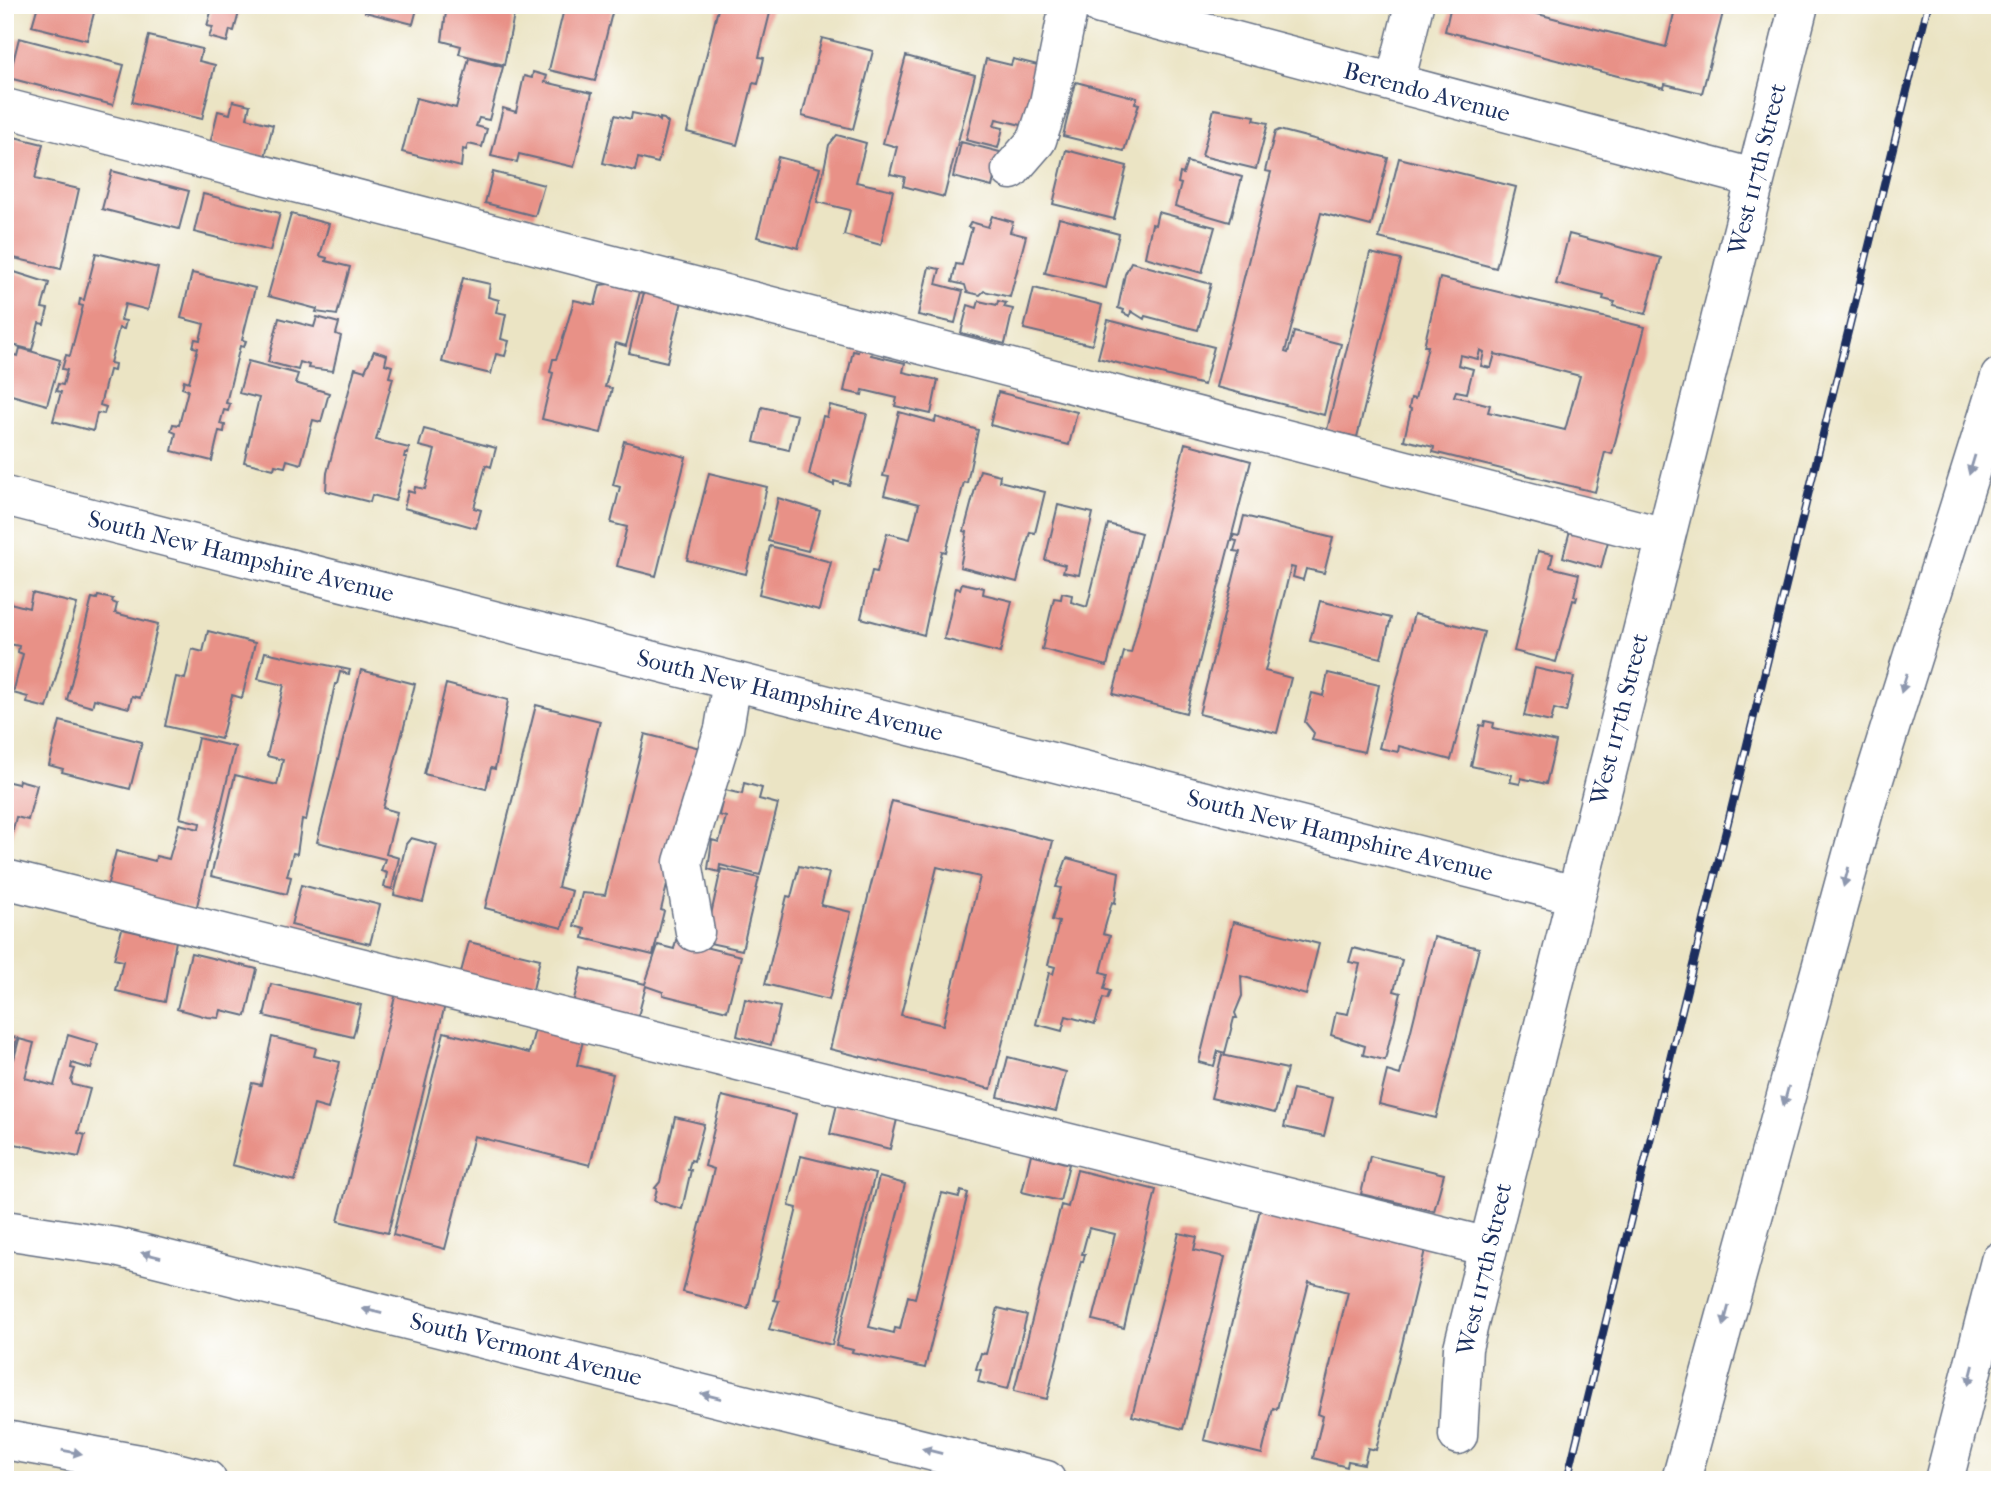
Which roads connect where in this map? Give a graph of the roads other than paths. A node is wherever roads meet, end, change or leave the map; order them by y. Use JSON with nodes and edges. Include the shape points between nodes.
{"nodes":[{"id":1,"x":1069,"y":5,"type":"edge"},
{"id":2,"x":1100,"y":5,"type":"edge"},
{"id":3,"x":1414,"y":5,"type":"edge"},
{"id":4,"x":1799,"y":5,"type":"edge"},
{"id":5,"x":1395,"y":83,"type":"junction"},
{"id":6,"x":5,"y":108,"type":"edge"},
{"id":7,"x":1011,"y":170,"type":"dead end"},
{"id":8,"x":1754,"y":178,"type":"junction"},
{"id":9,"x":2000,"y":377,"type":"edge"},
{"id":10,"x":5,"y":496,"type":"edge"},
{"id":11,"x":1665,"y":537,"type":"junction"},
{"id":12,"x":732,"y":681,"type":"junction"},
{"id":13,"x":5,"y":879,"type":"edge"},
{"id":14,"x":1576,"y":895,"type":"junction"},
{"id":15,"x":695,"y":933,"type":"dead end"},
{"id":16,"x":5,"y":1230,"type":"edge"},
{"id":17,"x":1488,"y":1247,"type":"junction"},
{"id":18,"x":2000,"y":1261,"type":"edge"},
{"id":19,"x":1458,"y":1435,"type":"dead end"},
{"id":20,"x":5,"y":1440,"type":"edge"},
{"id":21,"x":207,"y":1480,"type":"edge"},
{"id":22,"x":1045,"y":1480,"type":"edge"},
{"id":23,"x":1681,"y":1480,"type":"edge"},
{"id":24,"x":1944,"y":1480,"type":"edge"}],
"edges":[{"from":1,"to":7,"type":"main road","via":[[1037,140]]},
{"from":2,"to":5,"type":"main road","name":"Berendo Avenue"},
{"from":3,"to":5,"type":"main road"},
{"from":4,"to":8,"type":"main road","name":"West 117th Street"},
{"from":5,"to":8,"type":"main road","name":"Berendo Avenue"},
{"from":6,"to":11,"type":"main road"},
{"from":8,"to":11,"type":"main road","name":"West 117th Street"},
{"from":9,"to":23,"type":"main road","one_way":true,"via":[[1864,811]]},
{"from":10,"to":12,"type":"main road","name":"South New Hampshire Avenue"},
{"from":11,"to":14,"type":"main road","name":"West 117th Street"},
{"from":12,"to":14,"type":"main road","name":"South New Hampshire Avenue"},
{"from":12,"to":15,"type":"main road","via":[[724,729],[683,862]]},
{"from":13,"to":17,"type":"main road"},
{"from":14,"to":17,"type":"main road","name":"West 117th Street"},
{"from":22,"to":16,"type":"main road","name":"South Vermont Avenue","one_way":true,"via":[[116,1247]]},
{"from":17,"to":19,"type":"main road","name":"West 117th Street","via":[[1463,1348]]},
{"from":18,"to":24,"type":"main road","one_way":true},
{"from":20,"to":21,"type":"main road","one_way":true}]}
